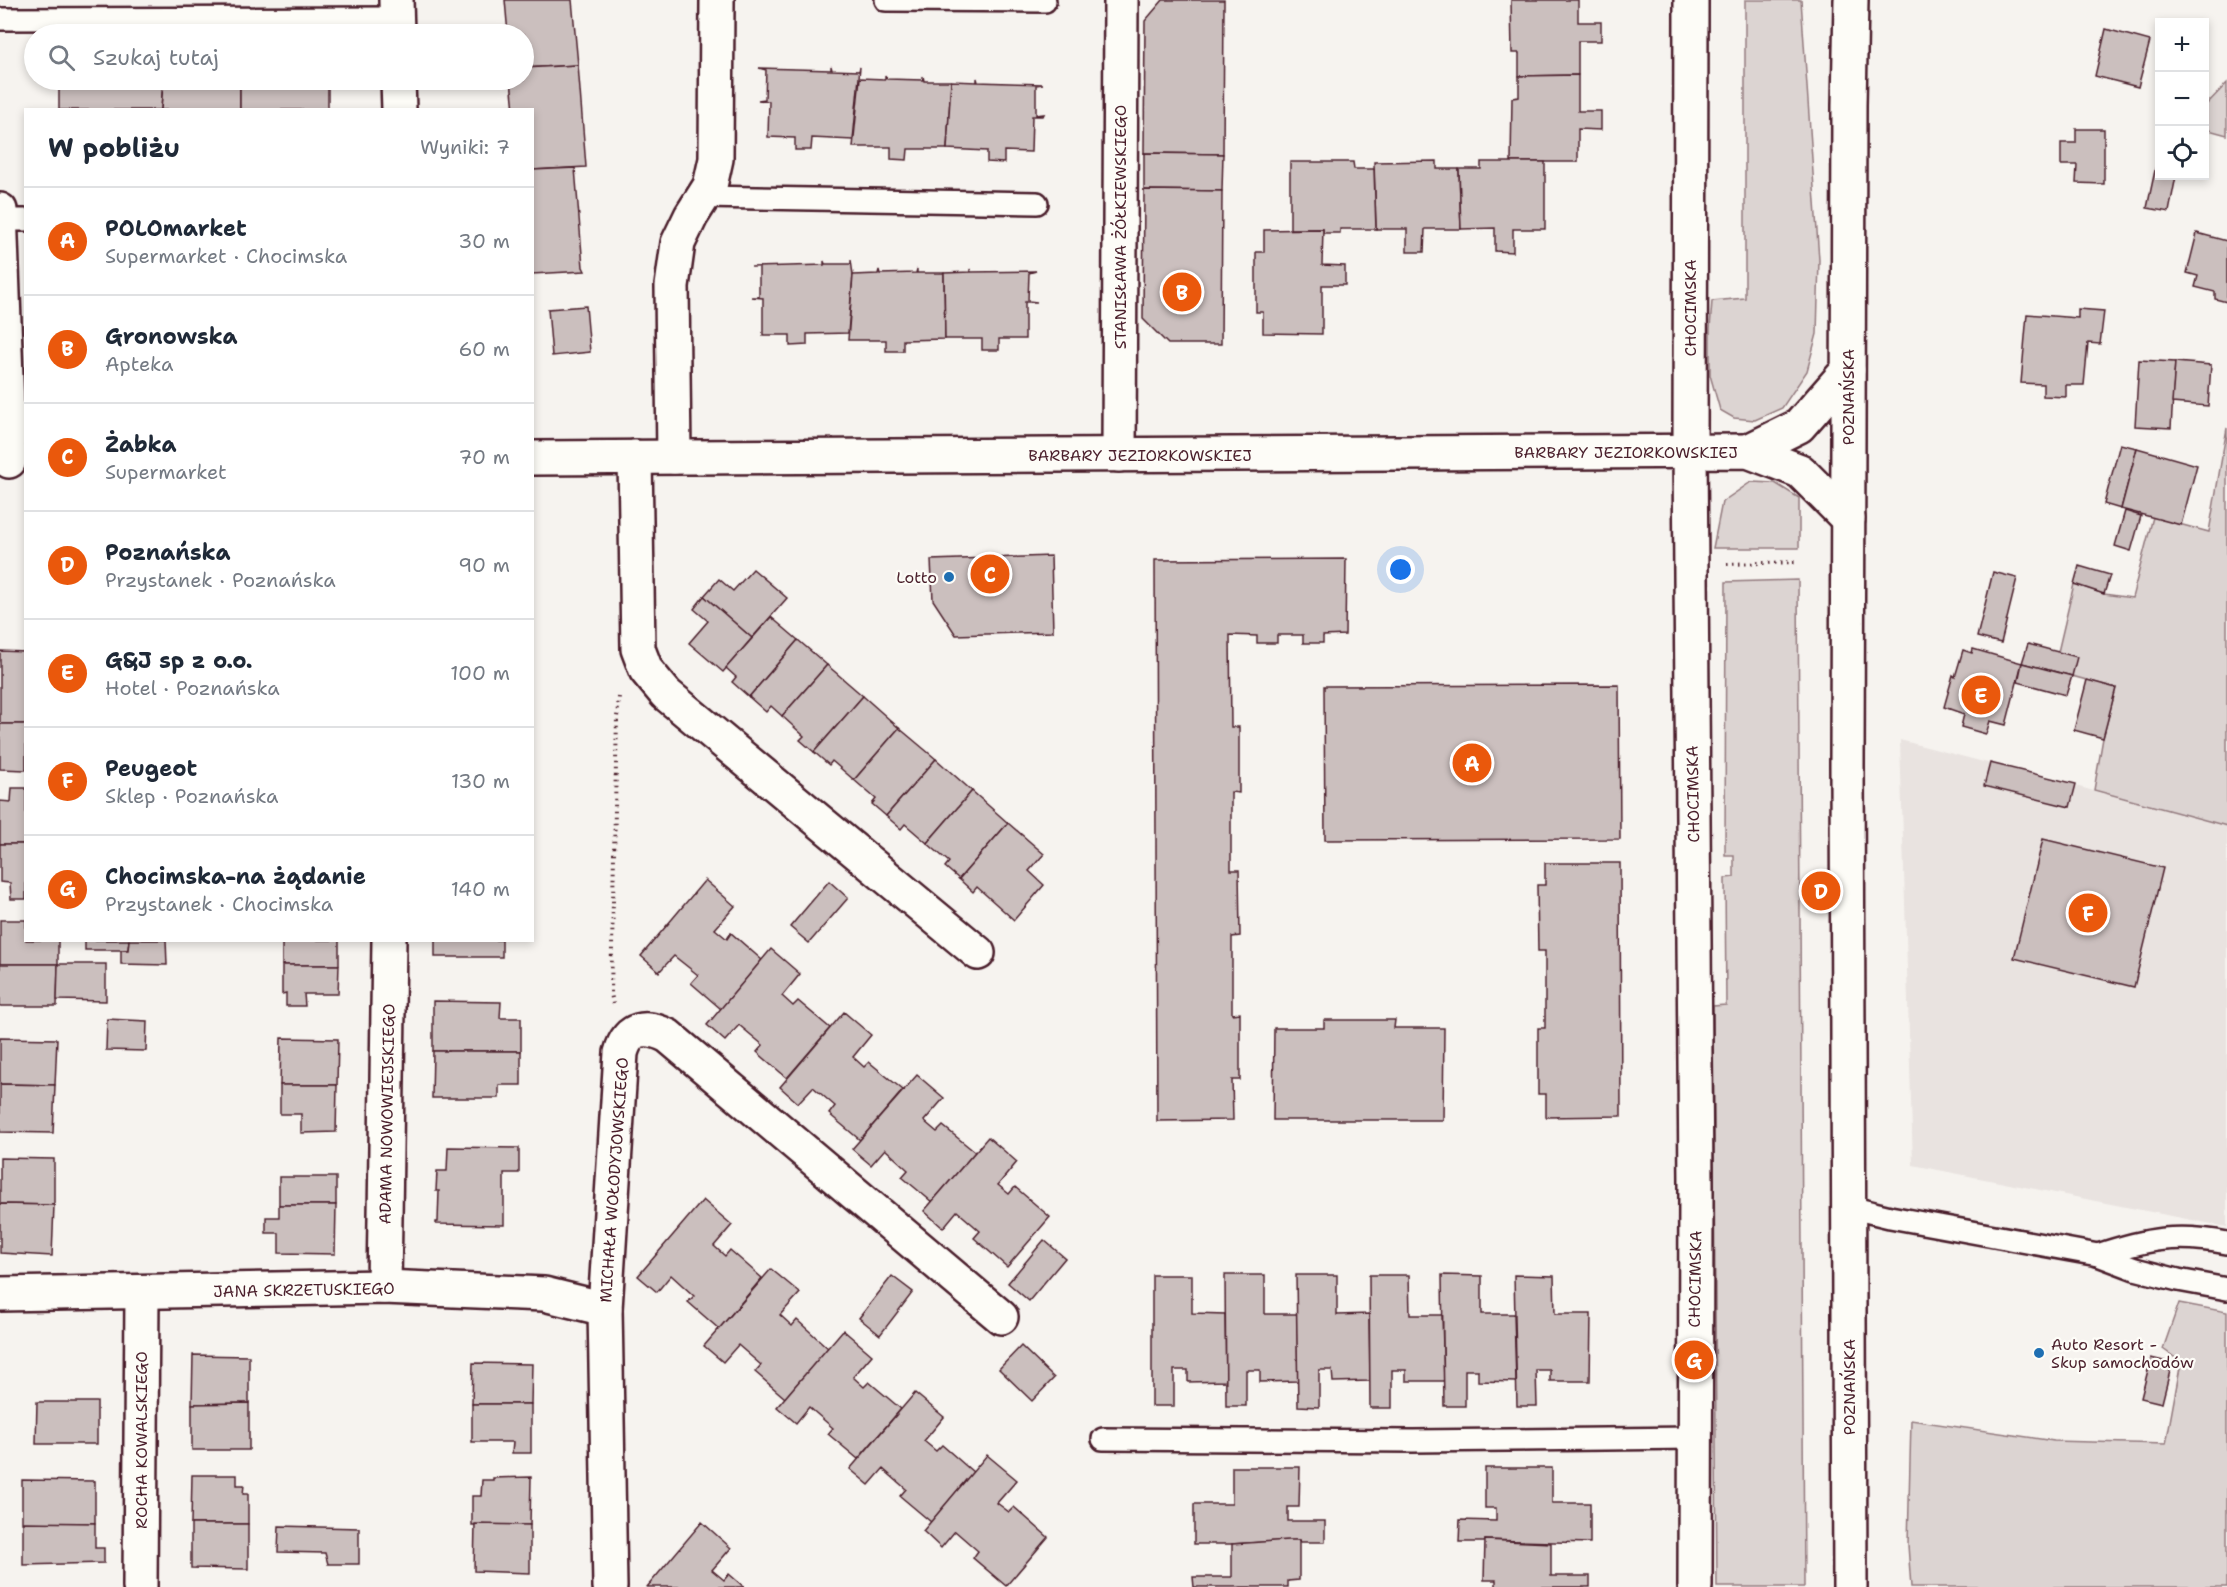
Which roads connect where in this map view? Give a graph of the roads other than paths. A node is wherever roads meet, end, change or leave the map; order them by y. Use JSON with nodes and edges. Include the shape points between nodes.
{"nodes":[{"id":1,"x":717,"y":0,"type":"edge"},
{"id":2,"x":886,"y":0,"type":"edge"},
{"id":3,"x":1121,"y":0,"type":"edge"},
{"id":4,"x":1691,"y":0,"type":"edge"},
{"id":5,"x":1851,"y":0,"type":"edge"},
{"id":6,"x":1045,"y":1,"type":"edge"},
{"id":7,"x":397,"y":18,"type":"edge"},
{"id":8,"x":0,"y":19,"type":"edge"},
{"id":9,"x":398,"y":90,"type":"edge"},
{"id":10,"x":399,"y":108,"type":"edge"},
{"id":11,"x":703,"y":197,"type":"junction"},
{"id":12,"x":1037,"y":203,"type":"dead end"},
{"id":13,"x":0,"y":210,"type":"edge"},
{"id":14,"x":0,"y":220,"type":"edge"},
{"id":15,"x":24,"y":220,"type":"edge"},
{"id":16,"x":1848,"y":370,"type":"junction"},
{"id":17,"x":1748,"y":451,"type":"junction"},
{"id":18,"x":1690,"y":452,"type":"junction"},
{"id":19,"x":1119,"y":455,"type":"junction"},
{"id":20,"x":635,"y":457,"type":"junction"},
{"id":21,"x":674,"y":457,"type":"junction"},
{"id":22,"x":534,"y":458,"type":"edge"},
{"id":23,"x":11,"y":461,"type":"edge"},
{"id":24,"x":1848,"y":519,"type":"junction"},
{"id":25,"x":389,"y":942,"type":"edge"},
{"id":26,"x":978,"y":953,"type":"dead end"},
{"id":27,"x":1849,"y":1207,"type":"junction"},
{"id":28,"x":2227,"y":1243,"type":"edge"},
{"id":29,"x":2098,"y":1255,"type":"junction"},
{"id":30,"x":384,"y":1287,"type":"junction"},
{"id":31,"x":2227,"y":1289,"type":"edge"},
{"id":32,"x":142,"y":1293,"type":"junction"},
{"id":33,"x":0,"y":1294,"type":"edge"},
{"id":34,"x":605,"y":1309,"type":"junction"},
{"id":35,"x":1001,"y":1317,"type":"dead end"},
{"id":36,"x":1694,"y":1438,"type":"junction"},
{"id":37,"x":1103,"y":1439,"type":"dead end"},
{"id":38,"x":140,"y":1587,"type":"edge"},
{"id":39,"x":610,"y":1587,"type":"edge"},
{"id":40,"x":1695,"y":1587,"type":"edge"},
{"id":41,"x":1850,"y":1587,"type":"edge"}],
"edges":[{"from":1,"to":11,"type":"street","via":[[716,159],[710,186]]},
{"from":2,"to":6,"type":"lane"},
{"from":3,"to":19,"type":"street","name":"STANISŁAWA ŻÓŁKIEWSKIEGO"},
{"from":4,"to":18,"type":"street","name":"CHOCIMSKA"},
{"from":5,"to":16,"type":"street","name":"POZNAŃSKA"},
{"from":7,"to":8,"type":"lane"},
{"from":9,"to":10,"type":"street"},
{"from":11,"to":12,"type":"lane"},
{"from":11,"to":21,"type":"street","via":[[678,243],[672,285]]},
{"from":13,"to":14,"type":"street"},
{"from":14,"to":15,"type":"lane"},
{"from":14,"to":23,"type":"street"},
{"from":16,"to":17,"type":"street","name":"BARBARY JEZIORKOWSKIEJ","via":[[1799,426]]},
{"from":16,"to":24,"type":"street","name":"POZNAŃSKA"},
{"from":17,"to":18,"type":"street","name":"BARBARY JEZIORKOWSKIEJ"},
{"from":17,"to":24,"type":"street","name":"BARBARY JEZIORKOWSKIEJ","via":[[1800,471]]},
{"from":18,"to":19,"type":"street","name":"BARBARY JEZIORKOWSKIEJ"},
{"from":18,"to":36,"type":"street","name":"CHOCIMSKA","via":[[1696,1172]]},
{"from":19,"to":21,"type":"street","name":"BARBARY JEZIORKOWSKIEJ"},
{"from":20,"to":21,"type":"street","name":"BARBARY JEZIORKOWSKIEJ"},
{"from":20,"to":22,"type":"street","name":"BARBARY JEZIORKOWSKIEJ"},
{"from":20,"to":26,"type":"street","via":[[638,649],[646,670],[666,694]]},
{"from":24,"to":27,"type":"street","name":"POZNAŃSKA"},
{"from":25,"to":30,"type":"street","name":"ADAMA NOWOWIEJSKIEGO"},
{"from":27,"to":29,"type":"lane"},
{"from":27,"to":41,"type":"street","name":"POZNAŃSKA"},
{"from":28,"to":29,"type":"lane","via":[[2171,1237],[2134,1243]]},
{"from":29,"to":31,"type":"lane","via":[[2134,1269]]},
{"from":30,"to":32,"type":"street","name":"JANA SKRZETUSKIEGO"},
{"from":30,"to":34,"type":"street","name":"JANA SKRZETUSKIEGO","via":[[544,1294]]},
{"from":32,"to":33,"type":"street","name":"JANA SKRZETUSKIEGO"},
{"from":32,"to":38,"type":"street","name":"ROCHA KOWALSKIEGO"},
{"from":34,"to":35,"type":"street","name":"MICHAŁA WOŁODYJOWSKIEGO","via":[[621,1053],[629,1037],[644,1029],[668,1036]]},
{"from":34,"to":39,"type":"street","name":"MICHAŁA WOŁODYJOWSKIEGO"},
{"from":36,"to":37,"type":"lane"},
{"from":36,"to":40,"type":"street","name":"CHOCIMSKA"}]}
